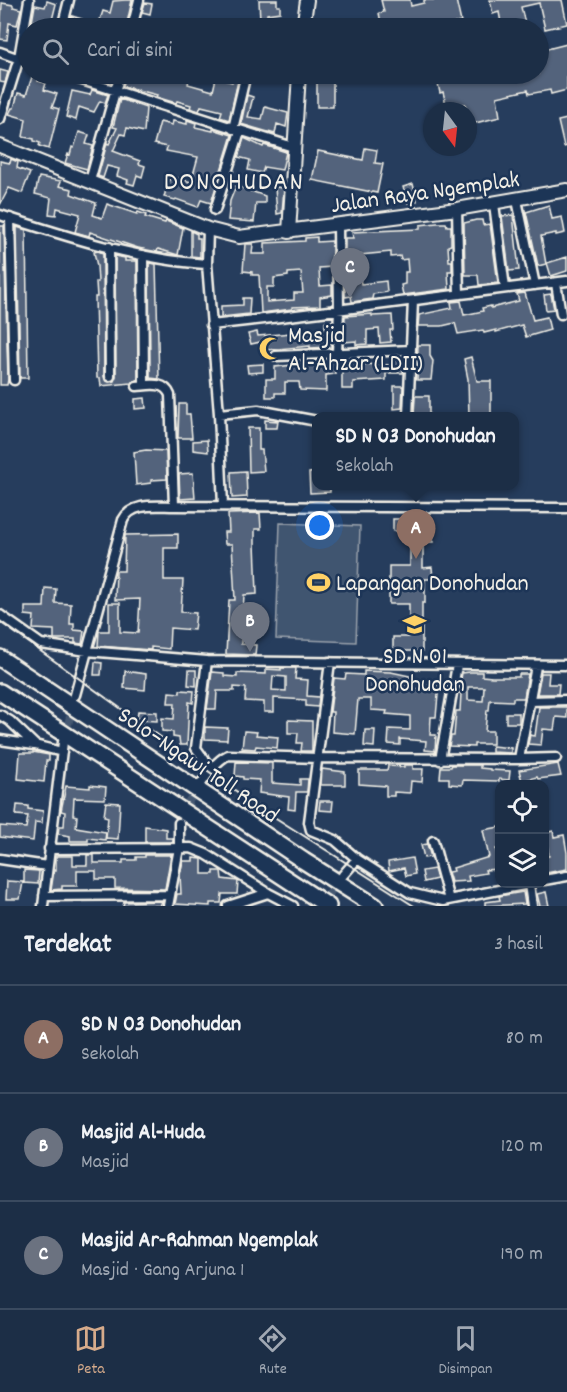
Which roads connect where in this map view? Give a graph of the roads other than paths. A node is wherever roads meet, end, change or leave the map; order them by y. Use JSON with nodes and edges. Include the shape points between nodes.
{"nodes":[{"id":1,"x":29,"y":0,"type":"edge"},
{"id":2,"x":69,"y":0,"type":"edge"},
{"id":3,"x":139,"y":0,"type":"edge"},
{"id":4,"x":306,"y":0,"type":"edge"},
{"id":5,"x":26,"y":18,"type":"edge"},
{"id":6,"x":64,"y":18,"type":"edge"},
{"id":7,"x":134,"y":18,"type":"edge"},
{"id":8,"x":304,"y":18,"type":"edge"},
{"id":9,"x":0,"y":52,"type":"edge"},
{"id":10,"x":18,"y":58,"type":"joint"},
{"id":11,"x":96,"y":84,"type":"edge"},
{"id":12,"x":117,"y":84,"type":"edge"},
{"id":13,"x":244,"y":84,"type":"edge"},
{"id":14,"x":298,"y":84,"type":"edge"},
{"id":15,"x":115,"y":90,"type":"junction"},
{"id":16,"x":0,"y":119,"type":"edge"},
{"id":17,"x":237,"y":130,"type":"junction"},
{"id":18,"x":0,"y":146,"type":"edge"},
{"id":19,"x":293,"y":147,"type":"junction"},
{"id":20,"x":90,"y":181,"type":"junction"},
{"id":21,"x":567,"y":190,"type":"edge"},
{"id":22,"x":517,"y":200,"type":"junction"},
{"id":23,"x":494,"y":204,"type":"junction"},
{"id":24,"x":457,"y":209,"type":"junction"},
{"id":25,"x":214,"y":210,"type":"dead end"},
{"id":26,"x":0,"y":215,"type":"edge"},
{"id":27,"x":10,"y":218,"type":"junction"},
{"id":28,"x":338,"y":225,"type":"junction"},
{"id":29,"x":208,"y":229,"type":"junction"},
{"id":30,"x":289,"y":232,"type":"junction"},
{"id":31,"x":109,"y":247,"type":"junction"},
{"id":32,"x":143,"y":255,"type":"junction"},
{"id":33,"x":207,"y":264,"type":"junction"},
{"id":34,"x":567,"y":281,"type":"edge"},
{"id":35,"x":556,"y":283,"type":"junction"},
{"id":36,"x":535,"y":285,"type":"junction"},
{"id":37,"x":505,"y":288,"type":"junction"},
{"id":38,"x":459,"y":294,"type":"junction"},
{"id":39,"x":413,"y":301,"type":"junction"},
{"id":40,"x":339,"y":311,"type":"junction"},
{"id":41,"x":561,"y":314,"type":"dead end"},
{"id":42,"x":212,"y":325,"type":"junction"},
{"id":43,"x":411,"y":350,"type":"junction"},
{"id":44,"x":337,"y":352,"type":"junction"},
{"id":45,"x":276,"y":356,"type":"dead end"},
{"id":46,"x":110,"y":376,"type":"dead end"},
{"id":47,"x":14,"y":380,"type":"dead end"},
{"id":48,"x":408,"y":412,"type":"edge"},
{"id":49,"x":219,"y":414,"type":"junction"},
{"id":50,"x":312,"y":420,"type":"edge"},
{"id":51,"x":174,"y":506,"type":"junction"},
{"id":52,"x":223,"y":506,"type":"junction"},
{"id":53,"x":567,"y":508,"type":"edge"},
{"id":54,"x":0,"y":615,"type":"edge"},
{"id":55,"x":87,"y":651,"type":"junction"},
{"id":56,"x":0,"y":658,"type":"edge"},
{"id":57,"x":207,"y":661,"type":"junction"},
{"id":58,"x":330,"y":662,"type":"junction"},
{"id":59,"x":457,"y":665,"type":"junction"},
{"id":60,"x":567,"y":665,"type":"edge"},
{"id":61,"x":536,"y":666,"type":"junction"},
{"id":62,"x":0,"y":692,"type":"edge"},
{"id":63,"x":75,"y":695,"type":"tunnel mouth"},
{"id":64,"x":567,"y":700,"type":"edge"},
{"id":65,"x":530,"y":701,"type":"junction"},
{"id":66,"x":0,"y":715,"type":"edge"},
{"id":67,"x":0,"y":740,"type":"edge"},
{"id":68,"x":34,"y":745,"type":"junction"},
{"id":69,"x":318,"y":759,"type":"junction"},
{"id":70,"x":519,"y":759,"type":"junction"},
{"id":71,"x":556,"y":759,"type":"dead end"},
{"id":72,"x":440,"y":760,"type":"junction"},
{"id":73,"x":210,"y":769,"type":"junction"},
{"id":74,"x":201,"y":784,"type":"tunnel mouth"},
{"id":75,"x":179,"y":823,"type":"tunnel mouth"},
{"id":76,"x":433,"y":841,"type":"dead end"},
{"id":77,"x":179,"y":848,"type":"junction"},
{"id":78,"x":49,"y":849,"type":"junction"},
{"id":79,"x":0,"y":859,"type":"edge"},
{"id":80,"x":357,"y":859,"type":"junction"},
{"id":81,"x":47,"y":866,"type":"junction"},
{"id":82,"x":343,"y":875,"type":"tunnel mouth"},
{"id":83,"x":567,"y":876,"type":"edge"},
{"id":84,"x":549,"y":879,"type":"edge"},
{"id":85,"x":511,"y":888,"type":"edge"},
{"id":86,"x":530,"y":888,"type":"edge"},
{"id":87,"x":268,"y":893,"type":"junction"},
{"id":88,"x":169,"y":895,"type":"junction"},
{"id":89,"x":44,"y":896,"type":"junction"},
{"id":90,"x":446,"y":902,"type":"edge"},
{"id":91,"x":43,"y":906,"type":"edge"},
{"id":92,"x":168,"y":906,"type":"edge"},
{"id":93,"x":228,"y":906,"type":"edge"},
{"id":94,"x":293,"y":906,"type":"edge"},
{"id":95,"x":328,"y":906,"type":"edge"},
{"id":96,"x":375,"y":906,"type":"edge"},
{"id":97,"x":532,"y":906,"type":"edge"}],
"edges":[{"from":1,"to":5,"type":"street"},
{"from":2,"to":6,"type":"street"},
{"from":3,"to":7,"type":"street"},
{"from":4,"to":8,"type":"main road"},
{"from":9,"to":10,"type":"street"},
{"from":10,"to":16,"type":"street"},
{"from":11,"to":15,"type":"street"},
{"from":12,"to":15,"type":"street"},
{"from":13,"to":17,"type":"street"},
{"from":14,"to":19,"type":"main road"},
{"from":15,"to":17,"type":"street"},
{"from":15,"to":20,"type":"street"},
{"from":17,"to":19,"type":"street"},
{"from":17,"to":25,"type":"street"},
{"from":18,"to":20,"type":"main road","name":"Jalan Raya Ngemplak"},
{"from":19,"to":30,"type":"main road"},
{"from":20,"to":29,"type":"main road","name":"Jalan Raya Ngemplak"},
{"from":21,"to":22,"type":"main road","name":"Jalan Raya Ngemplak"},
{"from":22,"to":23,"type":"main road","name":"Jalan Raya Ngemplak"},
{"from":22,"to":36,"type":"street"},
{"from":23,"to":24,"type":"main road","name":"Jalan Raya Ngemplak"},
{"from":23,"to":37,"type":"street"},
{"from":24,"to":28,"type":"main road","name":"Jalan Raya Ngemplak"},
{"from":24,"to":38,"type":"street"},
{"from":26,"to":27,"type":"street"},
{"from":27,"to":31,"type":"street"},
{"from":27,"to":47,"type":"street"},
{"from":28,"to":30,"type":"main road","name":"Jalan Raya Ngemplak"},
{"from":28,"to":40,"type":"street"},
{"from":29,"to":30,"type":"main road","name":"Jalan Raya Ngemplak","via":[[239,237]]},
{"from":29,"to":33,"type":"street"},
{"from":31,"to":32,"type":"street"},
{"from":31,"to":46,"type":"street"},
{"from":32,"to":33,"type":"street"},
{"from":32,"to":51,"type":"street","via":[[141,385],[162,385],[170,395]]},
{"from":33,"to":42,"type":"street"},
{"from":34,"to":35,"type":"street"},
{"from":35,"to":36,"type":"street"},
{"from":35,"to":41,"type":"street"},
{"from":36,"to":37,"type":"street"},
{"from":37,"to":38,"type":"street"},
{"from":38,"to":39,"type":"street"},
{"from":39,"to":40,"type":"street"},
{"from":39,"to":43,"type":"street"},
{"from":40,"to":42,"type":"street"},
{"from":40,"to":44,"type":"street"},
{"from":42,"to":49,"type":"street"},
{"from":43,"to":44,"type":"street"},
{"from":43,"to":48,"type":"street"},
{"from":44,"to":45,"type":"street"},
{"from":49,"to":50,"type":"street","via":[[258,410]]},
{"from":49,"to":52,"type":"street"},
{"from":51,"to":52,"type":"street"},
{"from":51,"to":55,"type":"street","via":[[138,507],[127,513]]},
{"from":52,"to":53,"type":"street"},
{"from":54,"to":55,"type":"street","via":[[41,644]]},
{"from":55,"to":57,"type":"street"},
{"from":55,"to":63,"type":"street"},
{"from":56,"to":96,"type":"highway","name":"Solo–Ngawi Toll Road"},
{"from":57,"to":58,"type":"street"},
{"from":57,"to":73,"type":"street","via":[[196,748]]},
{"from":58,"to":59,"type":"street"},
{"from":58,"to":69,"type":"street"},
{"from":59,"to":61,"type":"street"},
{"from":59,"to":72,"type":"street"},
{"from":60,"to":61,"type":"street"},
{"from":61,"to":65,"type":"street"},
{"from":62,"to":95,"type":"highway","name":"Solo–Ngawi Toll Road"},
{"from":64,"to":65,"type":"street"},
{"from":65,"to":70,"type":"street"},
{"from":66,"to":68,"type":"street"},
{"from":67,"to":68,"type":"street"},
{"from":68,"to":78,"type":"street","via":[[63,747]]},
{"from":69,"to":72,"type":"street"},
{"from":69,"to":73,"type":"street","via":[[228,755]]},
{"from":69,"to":80,"type":"street","via":[[311,830],[335,840]]},
{"from":70,"to":71,"type":"street"},
{"from":70,"to":72,"type":"street"},
{"from":73,"to":74,"type":"street"},
{"from":75,"to":77,"type":"street"},
{"from":76,"to":90,"type":"street"},
{"from":77,"to":78,"type":"street"},
{"from":77,"to":87,"type":"street","via":[[207,854]]},
{"from":77,"to":88,"type":"street"},
{"from":78,"to":81,"type":"street"},
{"from":79,"to":81,"type":"street"},
{"from":80,"to":82,"type":"street"},
{"from":80,"to":90,"type":"street","via":[[410,893]]},
{"from":81,"to":89,"type":"street"},
{"from":83,"to":84,"type":"street"},
{"from":85,"to":90,"type":"street"},
{"from":86,"to":97,"type":"street"},
{"from":87,"to":93,"type":"street"},
{"from":87,"to":94,"type":"street"},
{"from":88,"to":89,"type":"street"},
{"from":88,"to":92,"type":"street"},
{"from":89,"to":91,"type":"street"}]}
